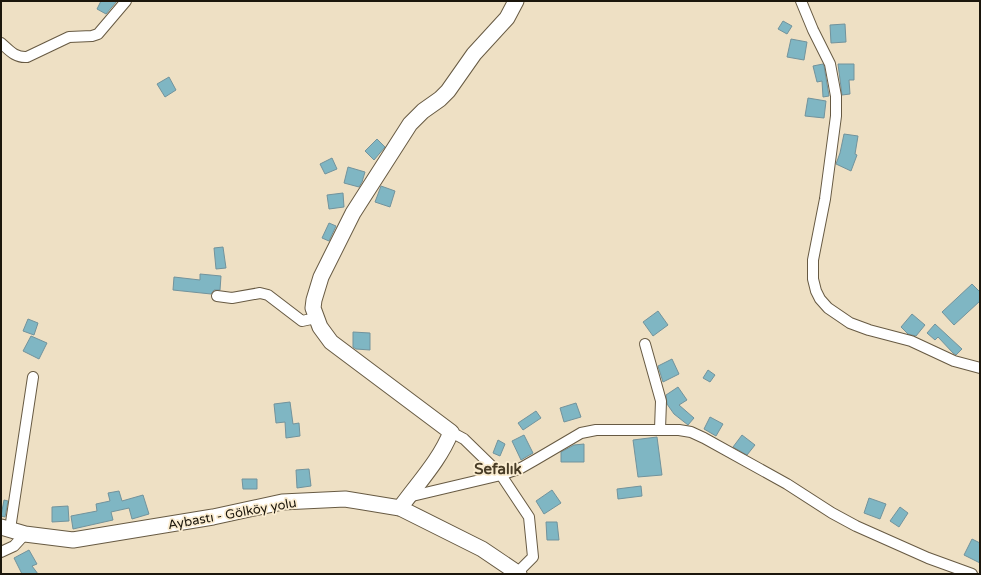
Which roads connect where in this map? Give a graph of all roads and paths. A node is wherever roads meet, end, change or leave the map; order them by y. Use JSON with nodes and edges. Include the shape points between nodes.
{"nodes":[{"id":1,"x":126,"y":1,"type":"edge"},
{"id":2,"x":516,"y":1,"type":"edge"},
{"id":3,"x":801,"y":1,"type":"edge"},
{"id":4,"x":1,"y":43,"type":"edge"},
{"id":5,"x":217,"y":296,"type":"dead end"},
{"id":6,"x":316,"y":318,"type":"junction"},
{"id":7,"x":645,"y":344,"type":"dead end"},
{"id":8,"x":980,"y":368,"type":"edge"},
{"id":9,"x":33,"y":377,"type":"dead end"},
{"id":10,"x":660,"y":429,"type":"junction"},
{"id":11,"x":451,"y":432,"type":"junction"},
{"id":12,"x":501,"y":474,"type":"junction"},
{"id":13,"x":404,"y":502,"type":"junction"},
{"id":14,"x":5,"y":528,"type":"edge"},
{"id":15,"x":25,"y":534,"type":"junction"},
{"id":16,"x":1,"y":552,"type":"edge"},
{"id":17,"x":518,"y":574,"type":"edge"},
{"id":18,"x":972,"y":574,"type":"edge"}],
"edges":[{"from":1,"to":4,"type":"street","via":[[98,34],[69,37],[20,58]]},
{"from":2,"to":6,"type":"street","via":[[507,18],[474,54],[448,91],[423,111],[398,140],[353,213],[321,277],[313,308]]},
{"from":3,"to":8,"type":"street","via":[[830,64],[836,96],[836,116],[825,199],[814,260],[813,279],[816,291],[828,308],[850,323],[911,341],[954,360]]},
{"from":5,"to":6,"type":"street","via":[[232,298],[260,293],[268,295],[302,321]]},
{"from":6,"to":11,"type":"street","via":[[331,342]]},
{"from":7,"to":10,"type":"street","via":[[660,401]]},
{"from":9,"to":14,"type":"street"},
{"from":10,"to":12,"type":"street","via":[[596,430],[581,433],[521,468]]},
{"from":10,"to":18,"type":"street","via":[[679,430],[704,438],[856,526],[928,558]]},
{"from":11,"to":12,"type":"street","via":[[464,439]]},
{"from":11,"to":13,"type":"street","via":[[441,453]]},
{"from":12,"to":13,"type":"street"},
{"from":12,"to":17,"type":"street","via":[[529,517],[533,557]]},
{"from":13,"to":15,"type":"street","name":"Aybastı - Gölköy yolu","via":[[345,499],[282,502],[213,517],[73,540]]},
{"from":13,"to":17,"type":"street","name":"Aybastı - Gölköy yolu"},
{"from":14,"to":15,"type":"street","name":"Aybastı - Gölköy yolu"},
{"from":15,"to":16,"type":"street","via":[[14,546]]}]}
